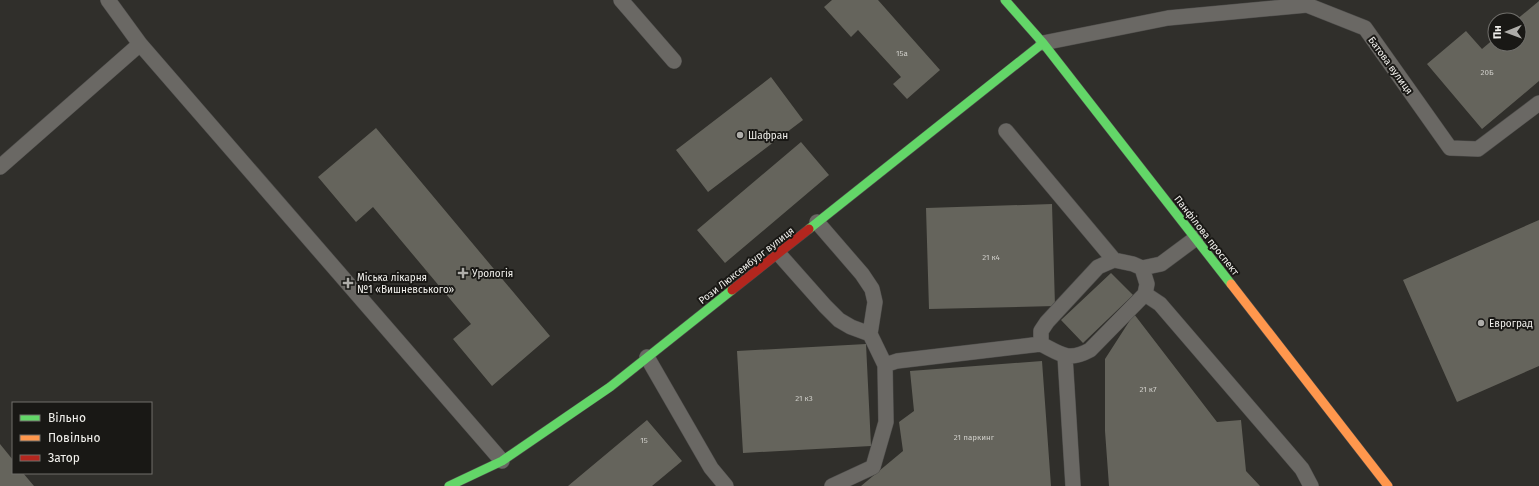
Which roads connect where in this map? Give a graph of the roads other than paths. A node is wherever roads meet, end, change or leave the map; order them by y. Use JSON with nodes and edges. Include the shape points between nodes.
{"nodes":[{"id":1,"x":108,"y":0,"type":"edge"},
{"id":2,"x":621,"y":0,"type":"edge"},
{"id":3,"x":1005,"y":0,"type":"edge"},
{"id":4,"x":1043,"y":43,"type":"junction"},
{"id":5,"x":140,"y":44,"type":"junction"},
{"id":6,"x":674,"y":62,"type":"dead end"},
{"id":7,"x":1539,"y":103,"type":"edge"},
{"id":8,"x":1006,"y":131,"type":"dead end"},
{"id":9,"x":0,"y":167,"type":"edge"},
{"id":10,"x":817,"y":222,"type":"junction"},
{"id":11,"x":1196,"y":238,"type":"junction"},
{"id":12,"x":778,"y":253,"type":"junction"},
{"id":13,"x":1114,"y":260,"type":"junction"},
{"id":14,"x":1142,"y":268,"type":"junction"},
{"id":15,"x":1145,"y":294,"type":"junction"},
{"id":16,"x":870,"y":334,"type":"junction"},
{"id":17,"x":1041,"y":344,"type":"junction"},
{"id":18,"x":1065,"y":356,"type":"junction"},
{"id":19,"x":647,"y":357,"type":"junction"},
{"id":20,"x":885,"y":365,"type":"junction"},
{"id":21,"x":502,"y":461,"type":"junction"},
{"id":22,"x":449,"y":486,"type":"edge"},
{"id":23,"x":726,"y":486,"type":"edge"},
{"id":24,"x":832,"y":486,"type":"edge"},
{"id":25,"x":1073,"y":486,"type":"edge"},
{"id":26,"x":1310,"y":486,"type":"edge"},
{"id":27,"x":1388,"y":486,"type":"edge"}],
"edges":[{"from":1,"to":5,"type":"lane"},
{"from":2,"to":6,"type":"lane"},
{"from":3,"to":4,"type":"street","name":"Панфілова проспект"},
{"from":4,"to":7,"type":"lane","name":"Батова вулиця","via":[[1168,18],[1307,5],[1365,28],[1450,148],[1478,149]]},
{"from":4,"to":10,"type":"street","name":"Рози Люксембург вулиця"},
{"from":4,"to":11,"type":"street","name":"Панфілова проспект"},
{"from":5,"to":9,"type":"lane"},
{"from":5,"to":21,"type":"lane"},
{"from":8,"to":13,"type":"lane"},
{"from":10,"to":12,"type":"street","name":"Рози Люксембург вулиця"},
{"from":10,"to":16,"type":"lane","via":[[872,289],[875,302]]},
{"from":11,"to":14,"type":"lane","via":[[1161,264]]},
{"from":11,"to":27,"type":"street","name":"Панфілова проспект"},
{"from":12,"to":16,"type":"lane","via":[[839,320]]},
{"from":12,"to":19,"type":"street","name":"Рози Люксембург вулиця"},
{"from":13,"to":14,"type":"lane"},
{"from":13,"to":17,"type":"lane","via":[[1098,267],[1047,322],[1041,331]]},
{"from":14,"to":15,"type":"lane","via":[[1147,284]]},
{"from":15,"to":18,"type":"lane","via":[[1090,350],[1078,356]]},
{"from":15,"to":26,"type":"lane","via":[[1166,310],[1302,469]]},
{"from":16,"to":20,"type":"lane"},
{"from":17,"to":18,"type":"lane"},
{"from":17,"to":20,"type":"lane","via":[[897,361]]},
{"from":18,"to":25,"type":"lane"},
{"from":19,"to":21,"type":"street","name":"Рози Люксембург вулиця","via":[[610,387]]},
{"from":19,"to":23,"type":"lane","via":[[711,468]]},
{"from":20,"to":24,"type":"lane","via":[[886,422],[873,467]]},
{"from":21,"to":22,"type":"street","name":"Рози Люксембург вулиця"}]}
